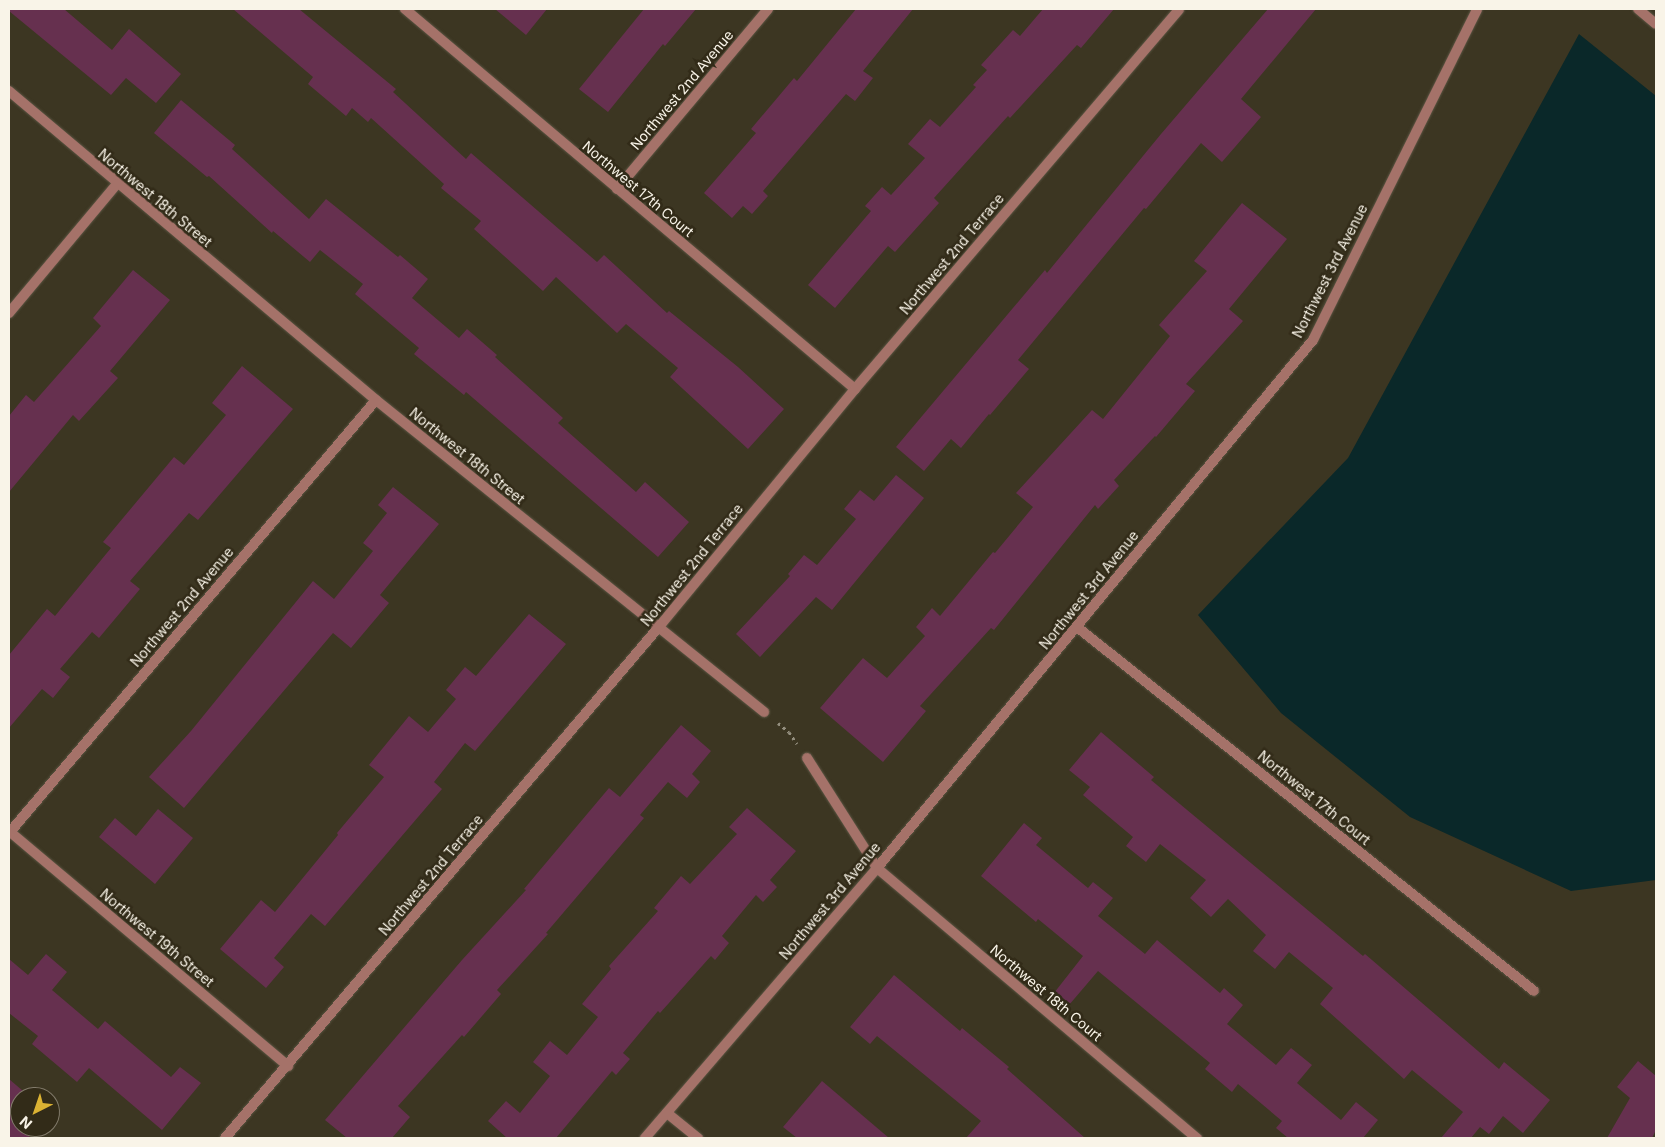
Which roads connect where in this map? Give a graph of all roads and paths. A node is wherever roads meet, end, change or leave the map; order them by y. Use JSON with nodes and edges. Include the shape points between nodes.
{"nodes":[{"id":1,"x":404,"y":9,"type":"edge"},
{"id":2,"x":768,"y":9,"type":"edge"},
{"id":3,"x":1179,"y":9,"type":"edge"},
{"id":4,"x":1477,"y":9,"type":"edge"},
{"id":5,"x":1638,"y":9,"type":"edge"},
{"id":6,"x":1656,"y":24,"type":"edge"},
{"id":7,"x":9,"y":91,"type":"edge"},
{"id":8,"x":116,"y":184,"type":"junction"},
{"id":9,"x":617,"y":189,"type":"junction"},
{"id":10,"x":9,"y":314,"type":"edge"},
{"id":11,"x":854,"y":389,"type":"junction"},
{"id":12,"x":376,"y":400,"type":"junction"},
{"id":13,"x":1078,"y":627,"type":"junction"},
{"id":14,"x":658,"y":628,"type":"junction"},
{"id":15,"x":764,"y":712,"type":"joint"},
{"id":16,"x":807,"y":758,"type":"joint"},
{"id":17,"x":9,"y":832,"type":"edge"},
{"id":18,"x":877,"y":868,"type":"junction"},
{"id":19,"x":1534,"y":991,"type":"dead end"},
{"id":20,"x":288,"y":1066,"type":"junction"},
{"id":21,"x":667,"y":1113,"type":"junction"},
{"id":22,"x":225,"y":1138,"type":"edge"},
{"id":23,"x":645,"y":1138,"type":"edge"},
{"id":24,"x":698,"y":1138,"type":"edge"},
{"id":25,"x":1197,"y":1138,"type":"edge"}],
"edges":[{"from":1,"to":9,"type":"street","name":"Northwest 17th Court"},
{"from":2,"to":9,"type":"street","name":"Northwest 2nd Avenue"},
{"from":3,"to":11,"type":"street","name":"Northwest 2nd Terrace"},
{"from":4,"to":13,"type":"street","name":"Northwest 3rd Avenue","via":[[1313,340]]},
{"from":5,"to":6,"type":"street"},
{"from":7,"to":8,"type":"street","name":"Northwest 18th Street"},
{"from":8,"to":10,"type":"street"},
{"from":8,"to":12,"type":"street","name":"Northwest 18th Street"},
{"from":9,"to":11,"type":"street","name":"Northwest 17th Court"},
{"from":11,"to":14,"type":"street","name":"Northwest 2nd Terrace"},
{"from":12,"to":14,"type":"street","name":"Northwest 18th Street"},
{"from":12,"to":17,"type":"street","name":"Northwest 2nd Avenue"},
{"from":13,"to":18,"type":"street","name":"Northwest 3rd Avenue"},
{"from":13,"to":19,"type":"street","name":"Northwest 17th Court"},
{"from":14,"to":15,"type":"street","name":"Northwest 18th Street"},
{"from":14,"to":20,"type":"street","name":"Northwest 2nd Terrace"},
{"from":15,"to":16,"type":"path","via":[[789,732]]},
{"from":16,"to":18,"type":"street"},
{"from":17,"to":20,"type":"street","name":"Northwest 19th Street"},
{"from":18,"to":21,"type":"street","name":"Northwest 3rd Avenue"},
{"from":18,"to":25,"type":"street","name":"Northwest 18th Court"},
{"from":20,"to":22,"type":"street","name":"Northwest 2nd Terrace"},
{"from":21,"to":23,"type":"street","name":"Northwest 3rd Avenue"},
{"from":21,"to":24,"type":"street"}]}
